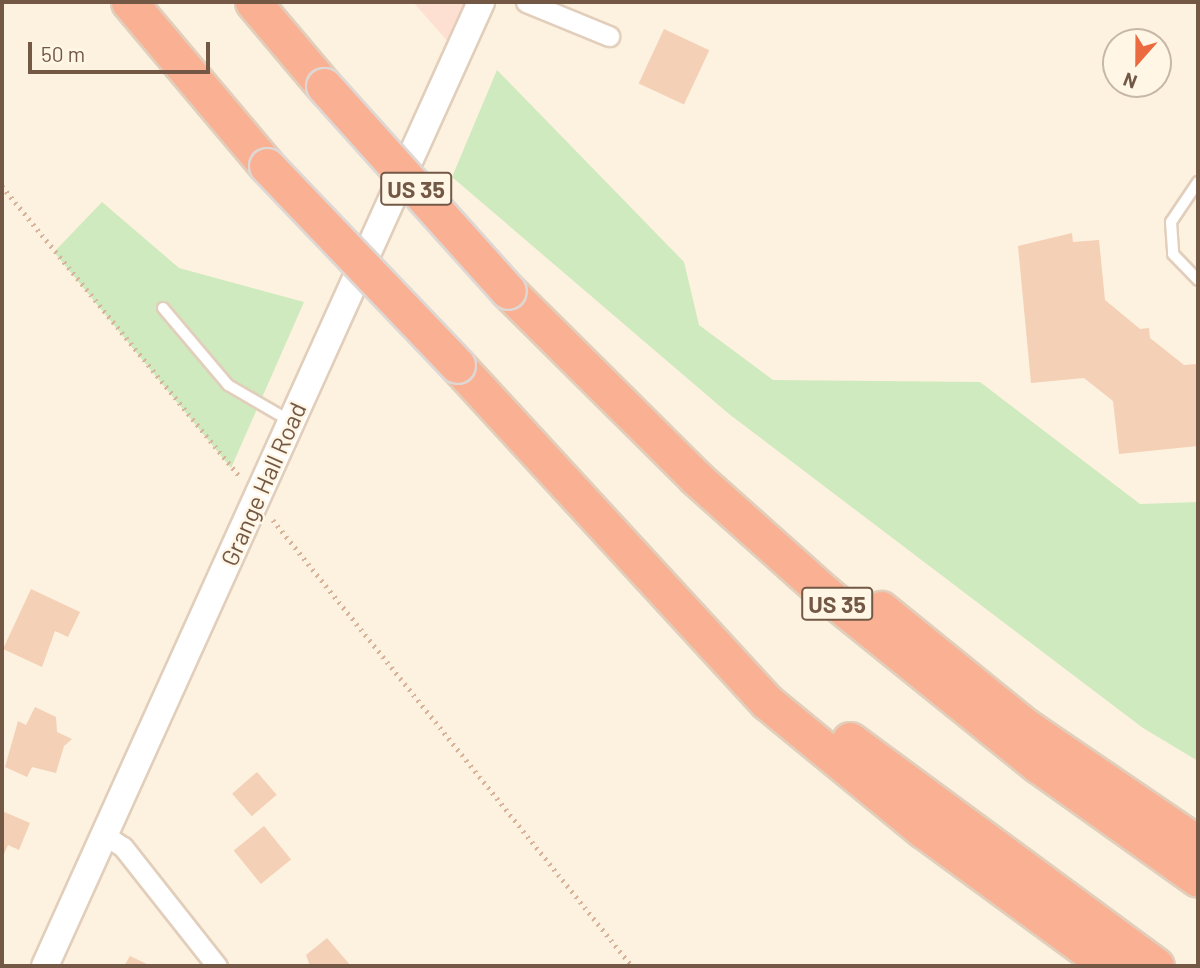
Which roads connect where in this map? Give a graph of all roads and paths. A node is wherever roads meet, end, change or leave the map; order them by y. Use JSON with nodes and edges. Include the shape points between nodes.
{"nodes":[{"id":1,"x":129,"y":2,"type":"edge"},
{"id":2,"x":253,"y":2,"type":"edge"},
{"id":3,"x":481,"y":2,"type":"edge"},
{"id":4,"x":526,"y":2,"type":"edge"},
{"id":5,"x":609,"y":36,"type":"dead end"},
{"id":6,"x":1198,"y":182,"type":"edge"},
{"id":7,"x":2,"y":186,"type":"edge"},
{"id":8,"x":1198,"y":280,"type":"edge"},
{"id":9,"x":163,"y":308,"type":"dead end"},
{"id":10,"x":617,"y":403,"type":"junction"},
{"id":11,"x":290,"y":422,"type":"junction"},
{"id":12,"x":257,"y":498,"type":"junction"},
{"id":13,"x":581,"y":500,"type":"junction"},
{"id":14,"x":106,"y":836,"type":"junction"},
{"id":15,"x":1198,"y":844,"type":"edge"},
{"id":16,"x":1198,"y":879,"type":"edge"},
{"id":17,"x":45,"y":966,"type":"edge"},
{"id":18,"x":218,"y":966,"type":"edge"},
{"id":19,"x":632,"y":966,"type":"edge"},
{"id":20,"x":1109,"y":966,"type":"edge"},
{"id":21,"x":1156,"y":966,"type":"edge"}],
"edges":[{"from":1,"to":13,"type":"highway","bridge":true,"via":[[267,166]]},
{"from":2,"to":10,"type":"highway","number":"US 35","bridge":true,"via":[[508,291]]},
{"from":3,"to":11,"type":"main road","name":"Grange Hall Road"},
{"from":4,"to":5,"type":"street"},
{"from":6,"to":8,"type":"lane","via":[[1171,222],[1173,254]]},
{"from":7,"to":12,"type":"path"},
{"from":9,"to":11,"type":"lane","via":[[228,384]]},
{"from":10,"to":15,"type":"highway","via":[[1026,726]]},
{"from":10,"to":16,"type":"highway","number":"US 35","via":[[931,682]]},
{"from":11,"to":12,"type":"main road","name":"Grange Hall Road"},
{"from":12,"to":14,"type":"main road","name":"Grange Hall Road"},
{"from":12,"to":19,"type":"path"},
{"from":13,"to":20,"type":"highway","via":[[767,702],[923,830]]},
{"from":13,"to":21,"type":"highway","via":[[727,639],[831,725]]},
{"from":14,"to":17,"type":"main road","name":"Grange Hall Road"},
{"from":14,"to":18,"type":"street","via":[[123,847]]}]}
